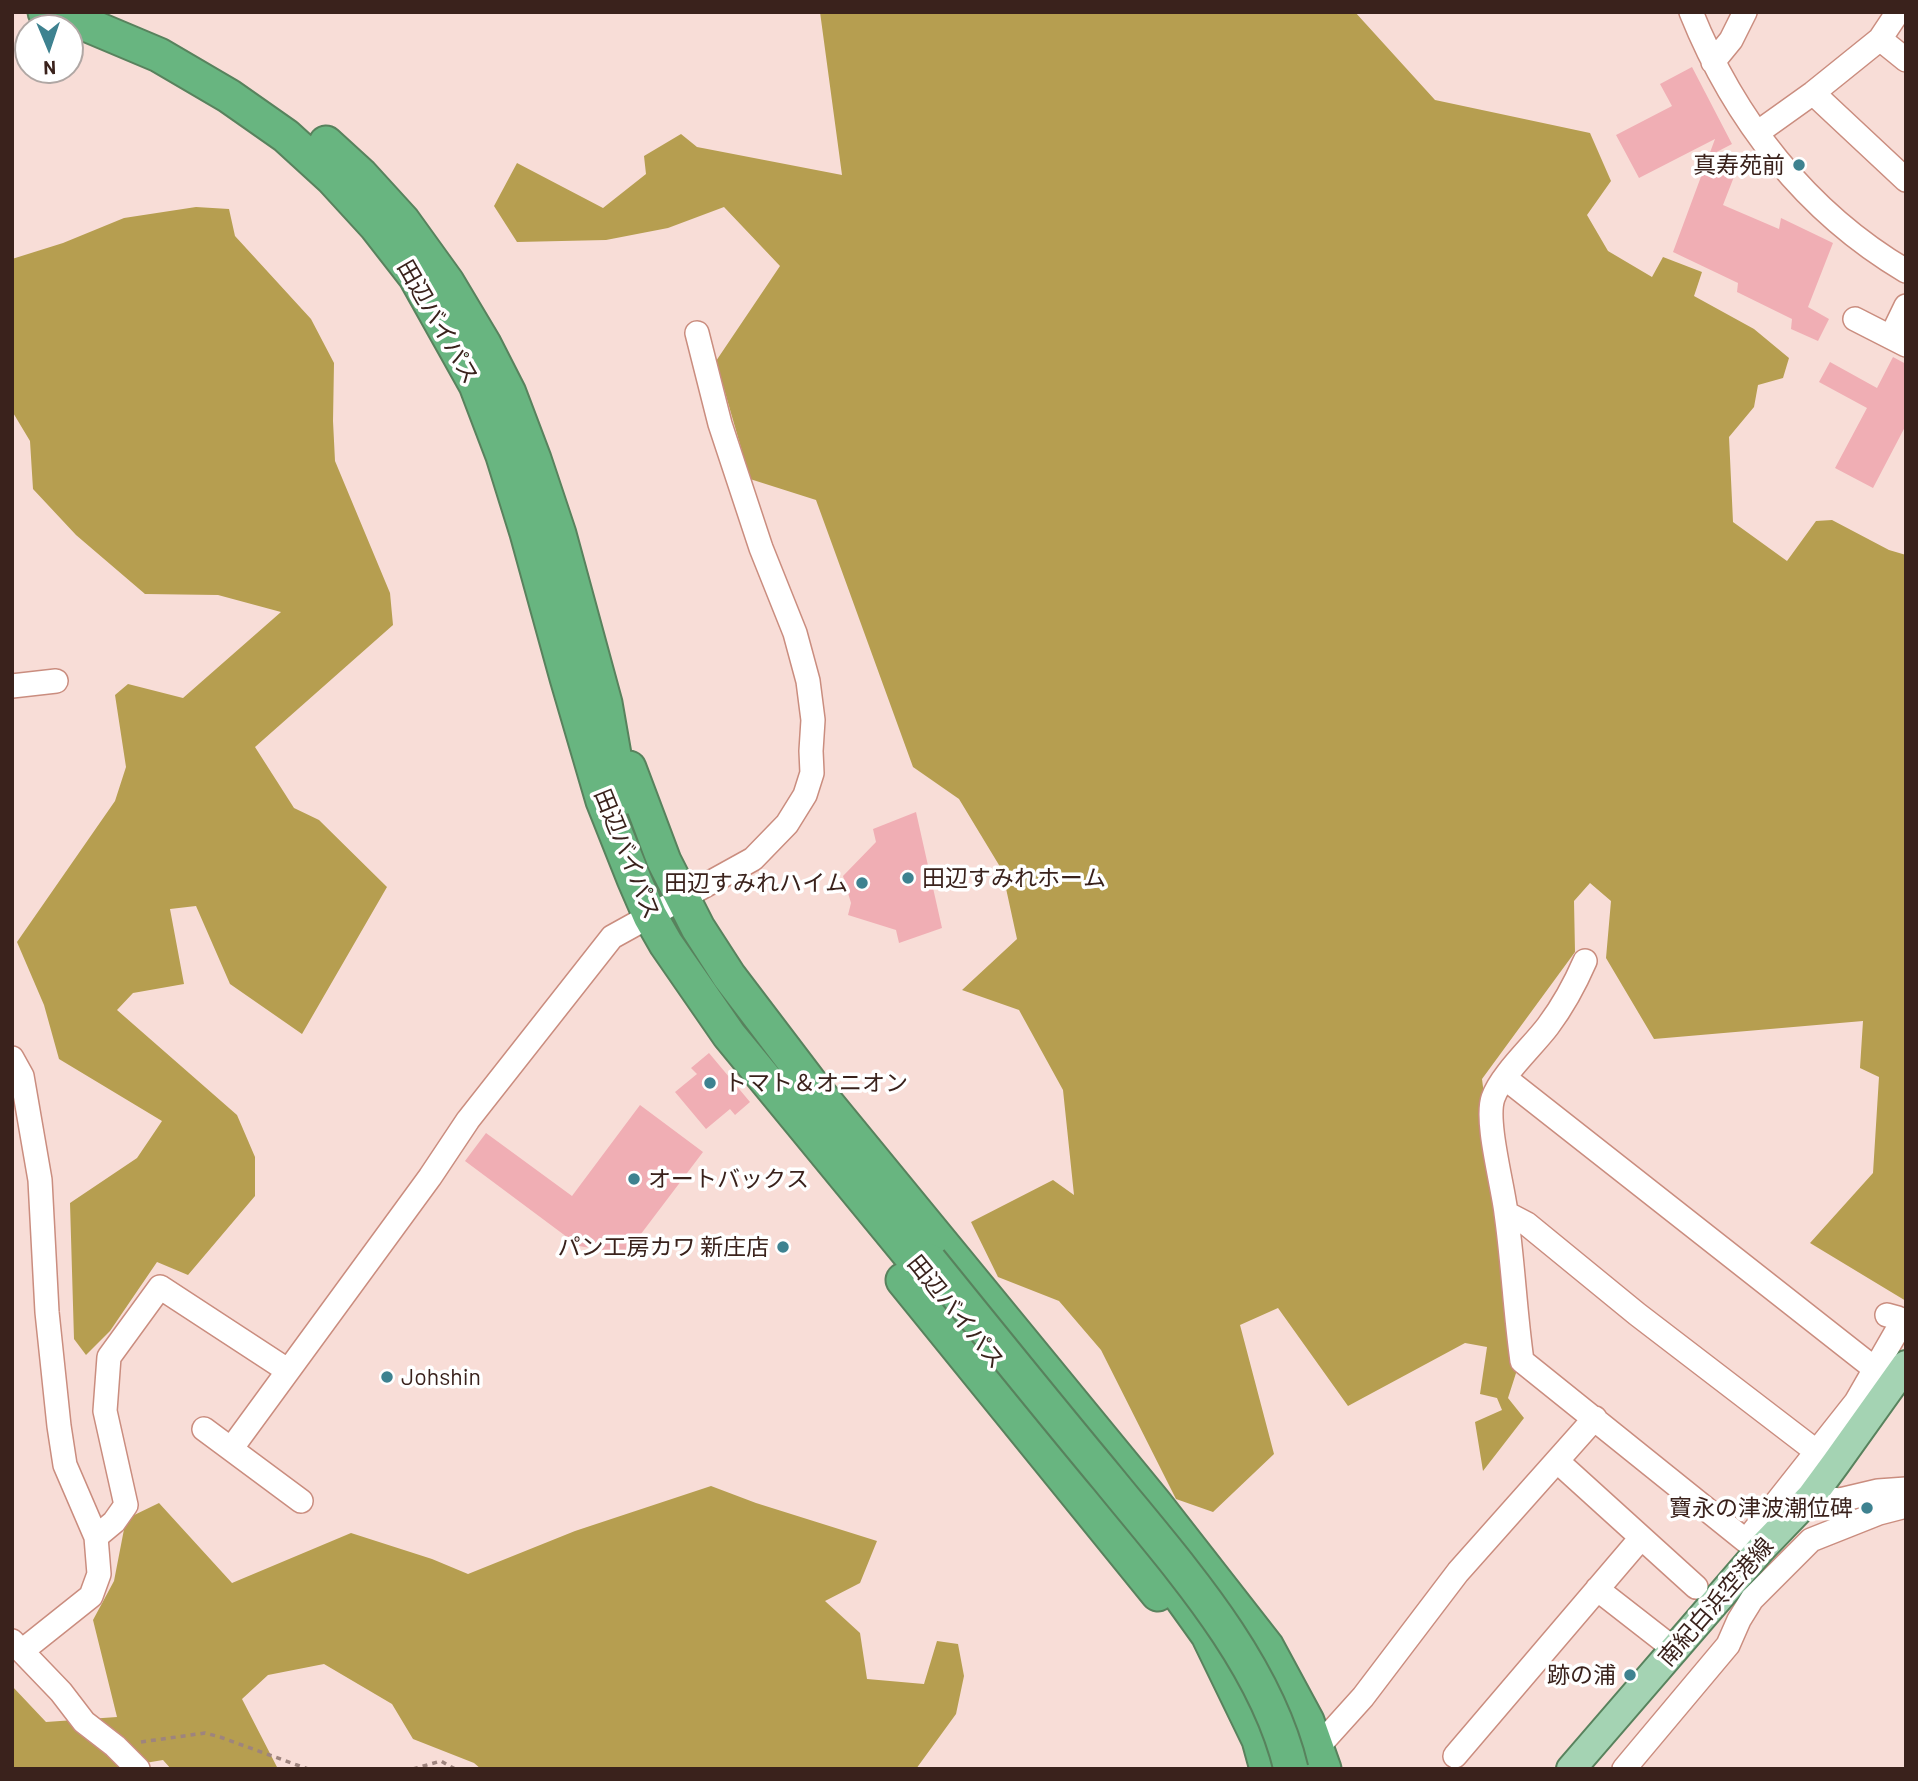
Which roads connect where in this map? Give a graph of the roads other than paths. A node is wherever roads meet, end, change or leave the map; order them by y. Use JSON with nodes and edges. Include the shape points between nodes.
{"nodes":[{"id":1,"x":45,"y":12,"type":"edge"},
{"id":2,"x":108,"y":12,"type":"edge"},
{"id":3,"x":1691,"y":12,"type":"edge"},
{"id":4,"x":1745,"y":12,"type":"edge"},
{"id":5,"x":1898,"y":12,"type":"edge"},
{"id":6,"x":1880,"y":39,"type":"junction"},
{"id":7,"x":1906,"y":60,"type":"edge"},
{"id":8,"x":1713,"y":62,"type":"junction"},
{"id":9,"x":1813,"y":93,"type":"junction"},
{"id":10,"x":1757,"y":133,"type":"junction"},
{"id":11,"x":1906,"y":180,"type":"edge"},
{"id":12,"x":1906,"y":271,"type":"edge"},
{"id":13,"x":1906,"y":306,"type":"edge"},
{"id":14,"x":1855,"y":319,"type":"dead end"},
{"id":15,"x":696,"y":332,"type":"dead end"},
{"id":16,"x":1898,"y":341,"type":"edge"},
{"id":17,"x":57,"y":681,"type":"dead end"},
{"id":18,"x":12,"y":686,"type":"edge"},
{"id":19,"x":660,"y":910,"type":"junction"},
{"id":20,"x":1585,"y":961,"type":"dead end"},
{"id":21,"x":12,"y":1058,"type":"edge"},
{"id":22,"x":1505,"y":1078,"type":"junction"},
{"id":23,"x":1506,"y":1213,"type":"junction"},
{"id":24,"x":926,"y":1266,"type":"junction"},
{"id":25,"x":1886,"y":1315,"type":"dead end"},
{"id":26,"x":1906,"y":1365,"type":"edge"},
{"id":27,"x":1875,"y":1369,"type":"junction"},
{"id":28,"x":287,"y":1370,"type":"junction"},
{"id":29,"x":1595,"y":1418,"type":"junction"},
{"id":30,"x":204,"y":1429,"type":"dead end"},
{"id":31,"x":231,"y":1449,"type":"junction"},
{"id":32,"x":1817,"y":1452,"type":"junction"},
{"id":33,"x":1557,"y":1461,"type":"junction"},
{"id":34,"x":1906,"y":1489,"type":"edge"},
{"id":35,"x":1811,"y":1497,"type":"junction"},
{"id":36,"x":302,"y":1501,"type":"dead end"},
{"id":37,"x":1906,"y":1506,"type":"edge"},
{"id":38,"x":96,"y":1537,"type":"junction"},
{"id":39,"x":1641,"y":1538,"type":"junction"},
{"id":40,"x":1696,"y":1587,"type":"dead end"},
{"id":41,"x":1597,"y":1588,"type":"junction"},
{"id":42,"x":17,"y":1646,"type":"edge"},
{"id":43,"x":1674,"y":1649,"type":"junction"},
{"id":44,"x":1455,"y":1756,"type":"dead end"},
{"id":45,"x":1320,"y":1758,"type":"edge"},
{"id":46,"x":138,"y":1769,"type":"edge"},
{"id":47,"x":1250,"y":1769,"type":"edge"},
{"id":48,"x":1267,"y":1769,"type":"edge"},
{"id":49,"x":1274,"y":1769,"type":"edge"},
{"id":50,"x":1291,"y":1769,"type":"edge"},
{"id":51,"x":1571,"y":1769,"type":"edge"},
{"id":52,"x":1624,"y":1769,"type":"edge"}],
"edges":[{"from":1,"to":19,"type":"highway","name":"田辺バイパス","via":[[159,55],[286,136],[332,178],[415,276],[476,385],[503,456],[566,678],[592,804],[622,890]]},
{"from":2,"to":19,"type":"highway","name":"田辺バイパス","via":[[167,37],[237,76],[308,128],[403,221],[447,282],[509,393],[559,534],[605,703],[616,766]]},
{"from":3,"to":8,"type":"street"},
{"from":4,"to":8,"type":"street"},
{"from":5,"to":6,"type":"street"},
{"from":6,"to":7,"type":"street"},
{"from":6,"to":9,"type":"street"},
{"from":8,"to":10,"type":"street"},
{"from":9,"to":10,"type":"street"},
{"from":9,"to":11,"type":"street"},
{"from":10,"to":12,"type":"street","via":[[1831,218]]},
{"from":13,"to":16,"type":"street"},
{"from":14,"to":16,"type":"street"},
{"from":15,"to":19,"type":"street","via":[[720,424],[808,681],[812,773],[805,796],[786,824],[753,859]]},
{"from":17,"to":18,"type":"street"},
{"from":19,"to":24,"type":"highway","name":"田辺バイパス","via":[[685,937],[751,1037]]},
{"from":19,"to":28,"type":"street","via":[[612,937],[468,1120]]},
{"from":19,"to":45,"type":"highway","via":[[698,928],[811,1084],[1267,1647],[1307,1721]]},
{"from":19,"to":47,"type":"highway","via":[[650,949],[672,984],[730,1065],[1157,1592],[1202,1660]]},
{"from":20,"to":22,"type":"street","via":[[1550,1024]]},
{"from":21,"to":38,"type":"street","via":[[22,1076],[40,1180],[47,1312],[65,1465]]},
{"from":22,"to":23,"type":"street","via":[[1493,1098],[1492,1128]]},
{"from":22,"to":27,"type":"street"},
{"from":23,"to":29,"type":"street","via":[[1522,1361]]},
{"from":23,"to":32,"type":"street","via":[[1527,1224]]},
{"from":24,"to":48,"type":"highway","name":"田辺バイパス","via":[[1209,1635],[1259,1740]]},
{"from":24,"to":50,"type":"highway","name":"田辺バイパス","bridge":true,"via":[[1197,1590],[1258,1684]]},
{"from":25,"to":27,"type":"street","via":[[1898,1318],[1898,1329]]},
{"from":26,"to":35,"type":"main road","name":"南紀白浜空港線"},
{"from":27,"to":32,"type":"street"},
{"from":28,"to":31,"type":"street"},
{"from":28,"to":38,"type":"street","via":[[160,1287],[109,1357],[105,1411],[126,1505]]},
{"from":29,"to":32,"type":"street","via":[[1746,1541]]},
{"from":29,"to":33,"type":"street"},
{"from":30,"to":31,"type":"street"},
{"from":31,"to":36,"type":"street"},
{"from":33,"to":39,"type":"street"},
{"from":33,"to":45,"type":"street","via":[[1458,1572]]},
{"from":34,"to":35,"type":"street","via":[[1839,1500]]},
{"from":35,"to":43,"type":"main road","name":"南紀白浜空港線"},
{"from":37,"to":52,"type":"street","via":[[1811,1540],[1735,1617],[1728,1646]]},
{"from":38,"to":42,"type":"street","via":[[99,1574],[91,1596]]},
{"from":39,"to":40,"type":"street"},
{"from":39,"to":41,"type":"street"},
{"from":41,"to":43,"type":"street"},
{"from":41,"to":44,"type":"street"},
{"from":42,"to":46,"type":"street","via":[[84,1722]]},
{"from":43,"to":51,"type":"main road","name":"南紀白浜空港線"},
{"from":45,"to":49,"type":"street","via":[[1303,1758]]}]}
